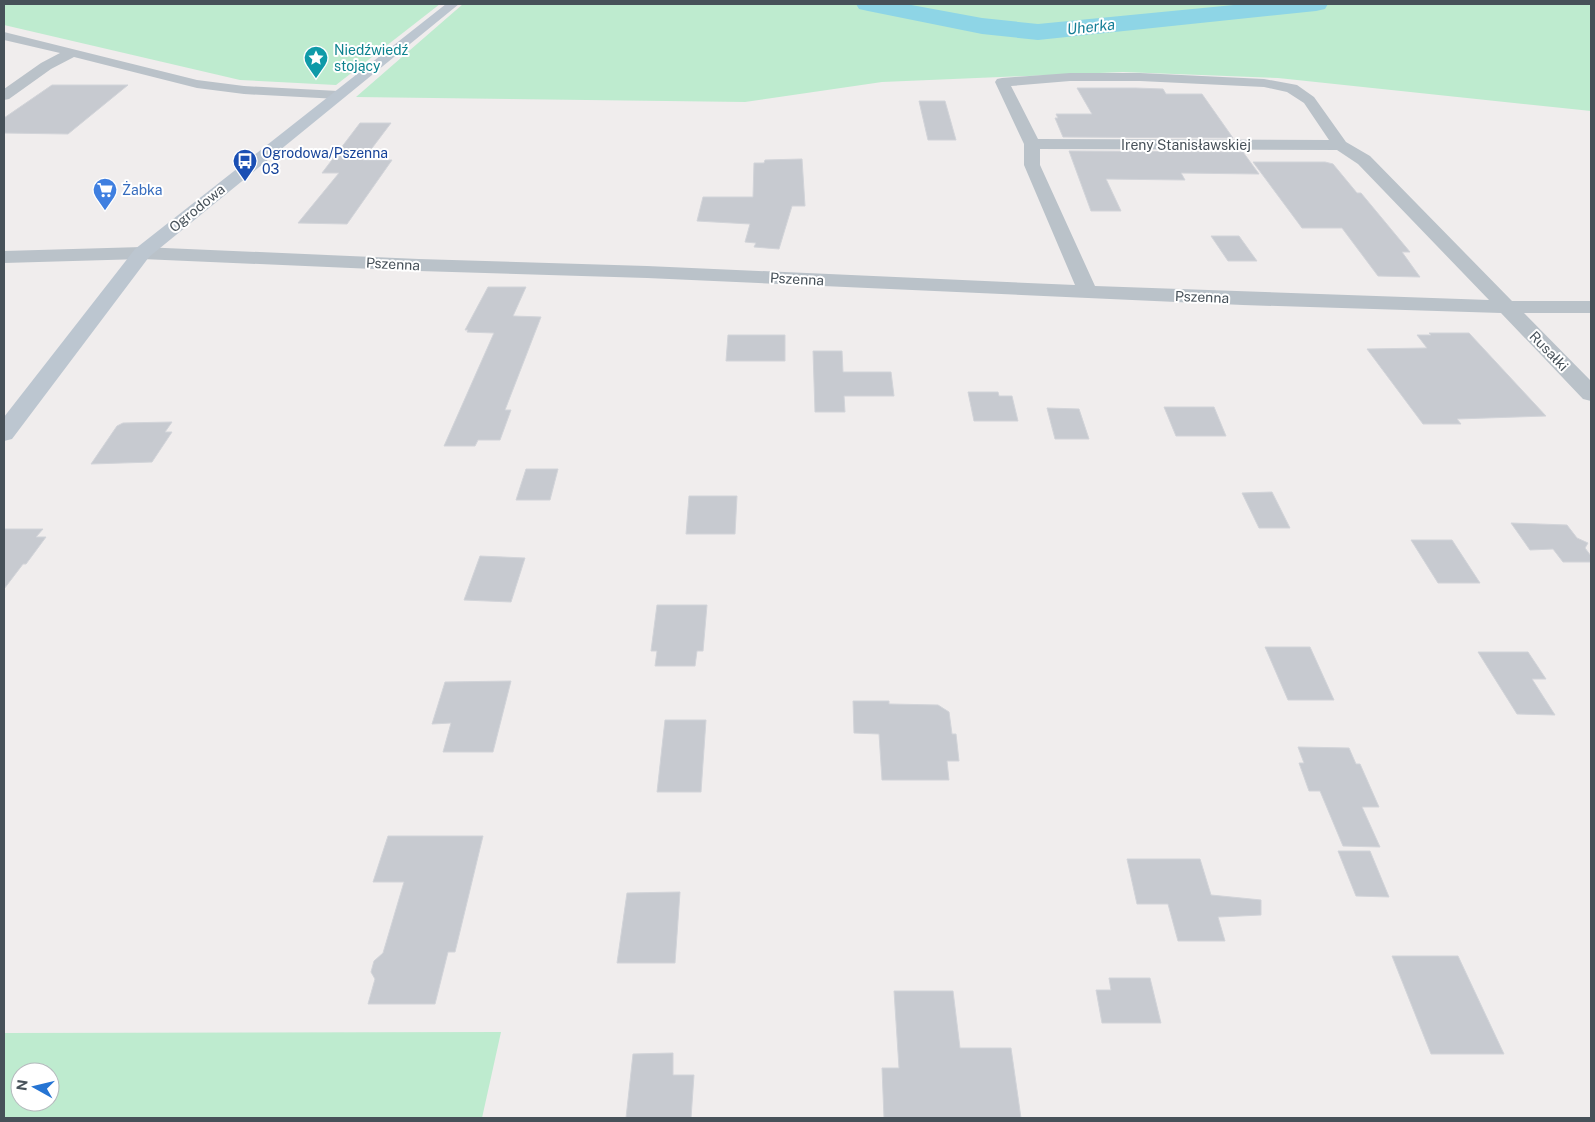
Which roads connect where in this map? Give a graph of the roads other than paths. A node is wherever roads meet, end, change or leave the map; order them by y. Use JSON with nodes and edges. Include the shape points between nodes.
{"nodes":[{"id":1,"x":453,"y":4,"type":"edge"},
{"id":2,"x":4,"y":36,"type":"edge"},
{"id":3,"x":71,"y":53,"type":"junction"},
{"id":4,"x":338,"y":95,"type":"junction"},
{"id":5,"x":4,"y":96,"type":"edge"},
{"id":6,"x":1032,"y":144,"type":"junction"},
{"id":7,"x":1340,"y":145,"type":"junction"},
{"id":8,"x":142,"y":253,"type":"junction"},
{"id":9,"x":4,"y":257,"type":"edge"},
{"id":10,"x":1088,"y":292,"type":"junction"},
{"id":11,"x":1591,"y":307,"type":"edge"},
{"id":12,"x":1507,"y":308,"type":"junction"},
{"id":13,"x":1591,"y":394,"type":"edge"},
{"id":14,"x":4,"y":433,"type":"edge"}],
"edges":[{"from":1,"to":4,"type":"street","name":"Ogrodowa"},
{"from":2,"to":3,"type":"street"},
{"from":3,"to":4,"type":"street","via":[[209,86]]},
{"from":3,"to":5,"type":"street","via":[[46,66]]},
{"from":4,"to":8,"type":"street","name":"Ogrodowa"},
{"from":6,"to":7,"type":"street","name":"Ireny Stanisławskiej"},
{"from":6,"to":7,"type":"street","via":[[1002,82],[1070,77],[1140,77],[1264,83],[1292,88],[1309,100]]},
{"from":6,"to":10,"type":"street","via":[[1032,164]]},
{"from":7,"to":12,"type":"street","name":"Rusałki","via":[[1364,160]]},
{"from":8,"to":9,"type":"street","name":"Pszenna"},
{"from":8,"to":10,"type":"street","name":"Pszenna"},
{"from":8,"to":14,"type":"street","name":"Ogrodowa"},
{"from":10,"to":12,"type":"street","name":"Pszenna"},
{"from":11,"to":12,"type":"street","name":"Pszenna"},
{"from":12,"to":13,"type":"street","name":"Rusałki"}]}
